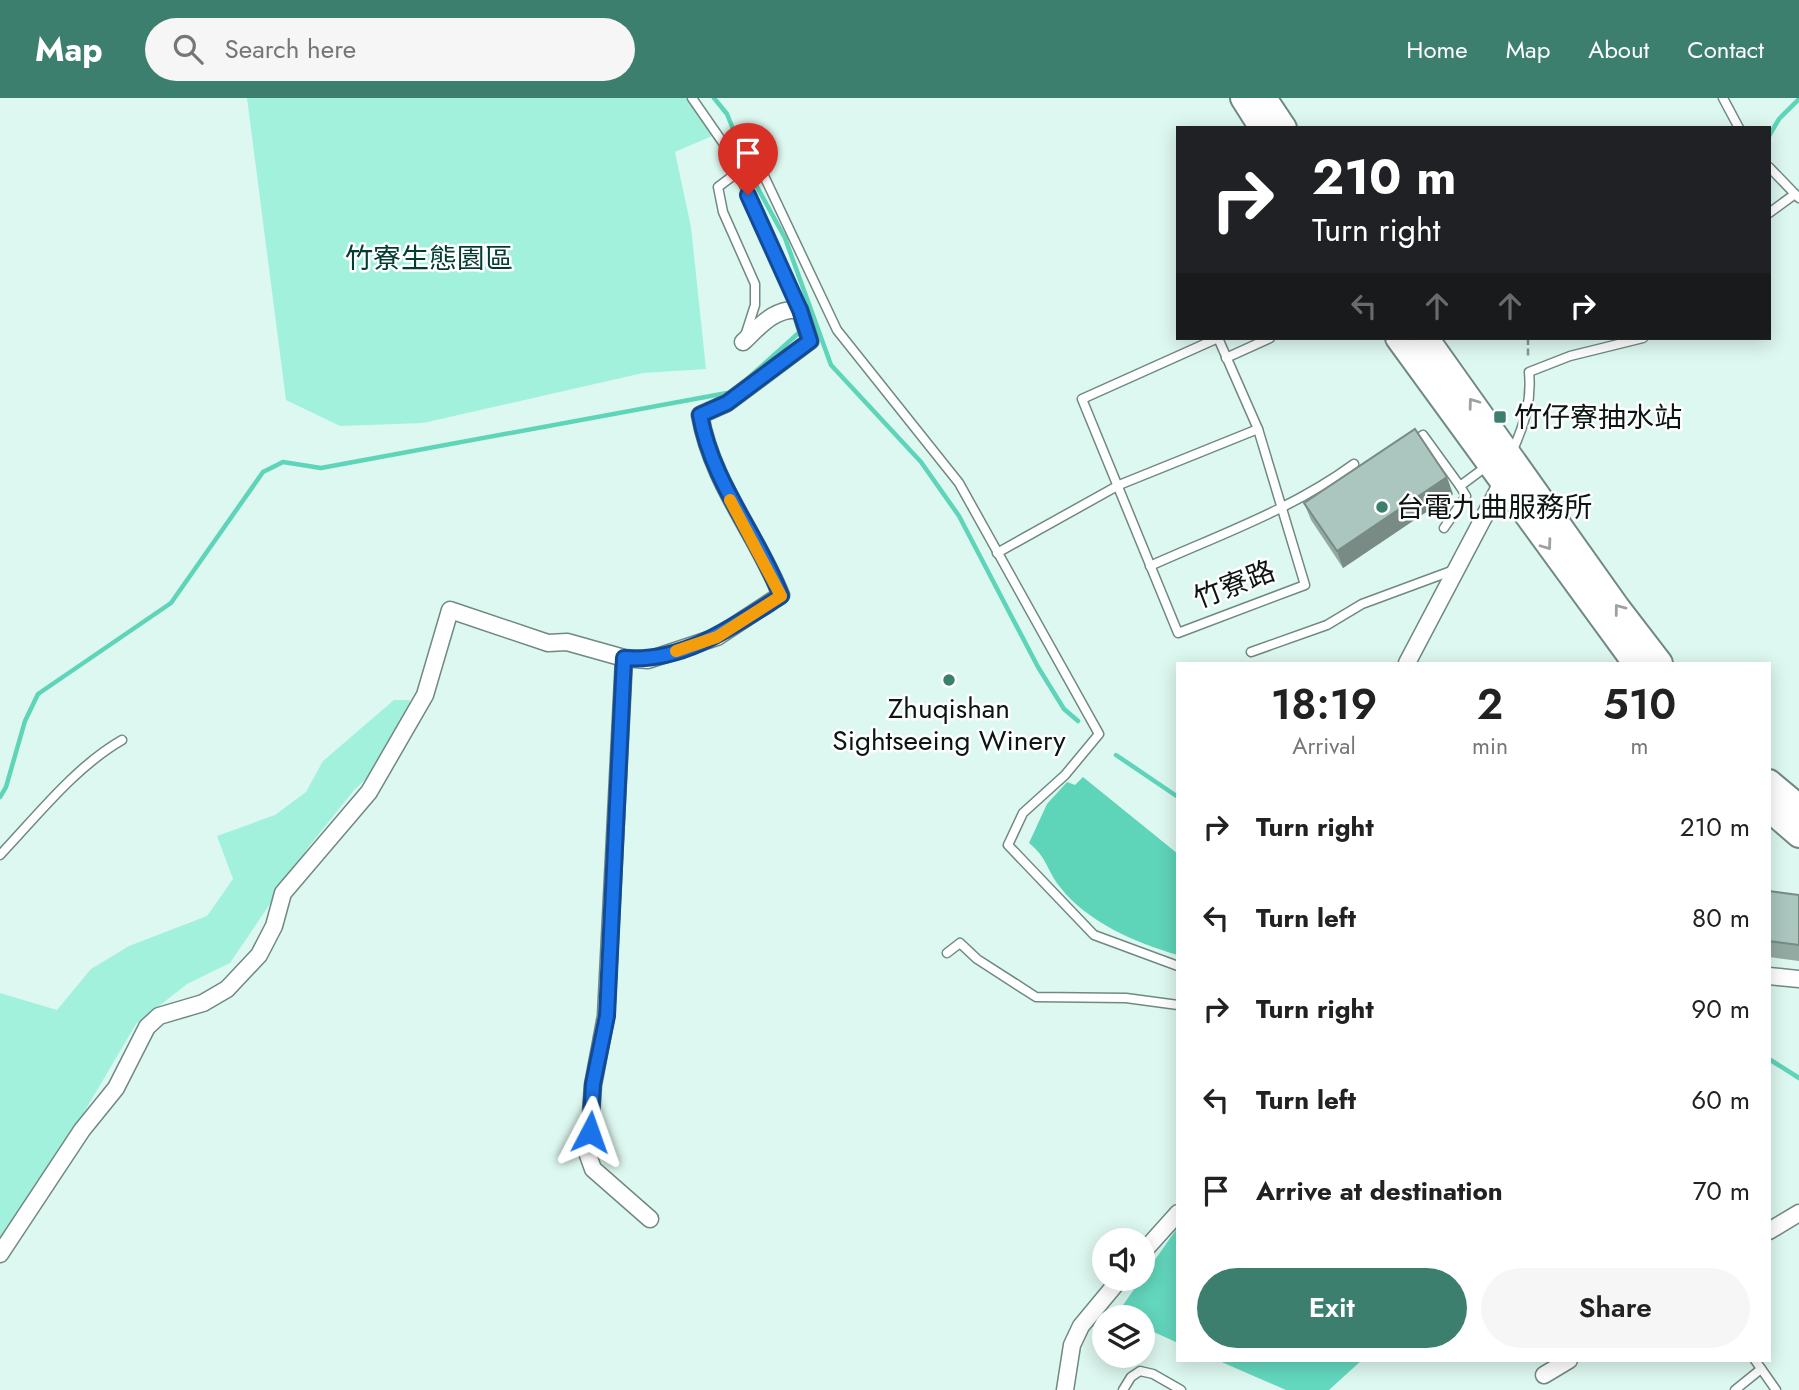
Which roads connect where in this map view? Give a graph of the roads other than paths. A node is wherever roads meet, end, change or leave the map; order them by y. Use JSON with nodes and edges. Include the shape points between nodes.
{"nodes":[{"id":1,"x":692,"y":98,"type":"edge"},
{"id":2,"x":1243,"y":98,"type":"edge"},
{"id":3,"x":1264,"y":98,"type":"edge"},
{"id":4,"x":1723,"y":98,"type":"edge"},
{"id":5,"x":1261,"y":126,"type":"edge"},
{"id":6,"x":1283,"y":126,"type":"edge"},
{"id":7,"x":1738,"y":126,"type":"edge"},
{"id":8,"x":747,"y":140,"type":"dead end"},
{"id":9,"x":1771,"y":169,"type":"edge"},
{"id":10,"x":738,"y":172,"type":"junction"},
{"id":11,"x":1797,"y":196,"type":"edge"},
{"id":12,"x":1771,"y":212,"type":"edge"},
{"id":13,"x":800,"y":310,"type":"junction"},
{"id":14,"x":1214,"y":340,"type":"edge"},
{"id":15,"x":1219,"y":340,"type":"edge"},
{"id":16,"x":1266,"y":340,"type":"edge"},
{"id":17,"x":1400,"y":340,"type":"edge"},
{"id":18,"x":1427,"y":340,"type":"edge"},
{"id":19,"x":1635,"y":340,"type":"edge"},
{"id":20,"x":743,"y":342,"type":"joint"},
{"id":21,"x":1226,"y":358,"type":"junction"},
{"id":22,"x":1258,"y":429,"type":"junction"},
{"id":23,"x":1403,"y":449,"type":"edge"},
{"id":24,"x":1354,"y":464,"type":"dead end"},
{"id":25,"x":1501,"y":468,"type":"junction"},
{"id":26,"x":1119,"y":485,"type":"junction"},
{"id":27,"x":1460,"y":486,"type":"junction"},
{"id":28,"x":1282,"y":507,"type":"junction"},
{"id":29,"x":1444,"y":528,"type":"dead end"},
{"id":30,"x":997,"y":553,"type":"junction"},
{"id":31,"x":1150,"y":566,"type":"junction"},
{"id":32,"x":1454,"y":570,"type":"junction"},
{"id":33,"x":1251,"y":652,"type":"dead end"},
{"id":34,"x":624,"y":658,"type":"junction"},
{"id":35,"x":1408,"y":662,"type":"edge"},
{"id":36,"x":1634,"y":662,"type":"edge"},
{"id":37,"x":1659,"y":662,"type":"edge"},
{"id":38,"x":122,"y":740,"type":"dead end"},
{"id":39,"x":1771,"y":784,"type":"edge"},
{"id":40,"x":1799,"y":807,"type":"edge"},
{"id":41,"x":1771,"y":811,"type":"edge"},
{"id":42,"x":1799,"y":835,"type":"edge"},
{"id":43,"x":0,"y":855,"type":"edge"},
{"id":44,"x":947,"y":953,"type":"dead end"},
{"id":45,"x":1176,"y":965,"type":"edge"},
{"id":46,"x":1771,"y":976,"type":"edge"},
{"id":47,"x":1799,"y":979,"type":"edge"},
{"id":48,"x":1176,"y":1005,"type":"edge"},
{"id":49,"x":1799,"y":1213,"type":"edge"},
{"id":50,"x":1176,"y":1215,"type":"edge"},
{"id":51,"x":650,"y":1219,"type":"dead end"},
{"id":52,"x":1772,"y":1224,"type":"edge"},
{"id":53,"x":1155,"y":1239,"type":"edge"},
{"id":54,"x":0,"y":1254,"type":"edge"},
{"id":55,"x":1110,"y":1291,"type":"edge"},
{"id":56,"x":1566,"y":1362,"type":"edge"},
{"id":57,"x":1756,"y":1362,"type":"edge"},
{"id":58,"x":1761,"y":1369,"type":"junction"},
{"id":59,"x":1544,"y":1375,"type":"dead end"},
{"id":60,"x":1065,"y":1390,"type":"edge"},
{"id":61,"x":1123,"y":1390,"type":"edge"},
{"id":62,"x":1181,"y":1390,"type":"edge"},
{"id":63,"x":1735,"y":1390,"type":"edge"},
{"id":64,"x":1776,"y":1390,"type":"edge"}],
"edges":[{"from":1,"to":10,"type":"lane"},
{"from":2,"to":5,"type":"main road"},
{"from":3,"to":6,"type":"main road"},
{"from":4,"to":7,"type":"lane"},
{"from":8,"to":30,"type":"lane","via":[[837,330],[959,483]]},
{"from":9,"to":11,"type":"lane"},
{"from":10,"to":13,"type":"lane"},
{"from":10,"to":20,"type":"lane","via":[[718,187],[723,212],[755,284],[755,304]]},
{"from":11,"to":12,"type":"lane"},
{"from":13,"to":20,"type":"street","via":[[789,309],[768,318]]},
{"from":13,"to":34,"type":"street","via":[[810,341],[727,403],[700,415],[711,460],[781,596],[717,637],[648,660]]},
{"from":14,"to":26,"type":"lane","name":"竹寮路","via":[[1082,399]]},
{"from":15,"to":21,"type":"lane","name":"竹寮路"},
{"from":16,"to":21,"type":"lane"},
{"from":17,"to":25,"type":"main road"},
{"from":25,"to":18,"type":"main road","one_way":true},
{"from":19,"to":25,"type":"lane","via":[[1529,372],[1531,394],[1524,424]]},
{"from":21,"to":22,"type":"lane","name":"竹寮路"},
{"from":22,"to":26,"type":"lane"},
{"from":22,"to":28,"type":"lane","name":"竹寮路"},
{"from":23,"to":27,"type":"lane","via":[[1423,435]]},
{"from":24,"to":28,"type":"lane"},
{"from":25,"to":27,"type":"lane"},
{"from":25,"to":32,"type":"street"},
{"from":25,"to":36,"type":"main road","one_way":true},
{"from":37,"to":25,"type":"main road","one_way":true},
{"from":26,"to":30,"type":"lane"},
{"from":26,"to":31,"type":"lane","name":"竹寮路"},
{"from":27,"to":29,"type":"lane","via":[[1466,496]]},
{"from":28,"to":31,"type":"lane"},
{"from":28,"to":31,"type":"lane","name":"竹寮路","via":[[1305,585],[1178,633]]},
{"from":30,"to":45,"type":"lane","via":[[1098,734],[1065,775],[1023,813],[1008,845],[1094,935]]},
{"from":32,"to":33,"type":"lane"},
{"from":32,"to":35,"type":"street"},
{"from":34,"to":51,"type":"street","via":[[607,1016],[593,1084],[588,1155],[593,1169]]},
{"from":34,"to":54,"type":"street","via":[[567,642],[548,643],[450,610],[425,695],[369,792],[283,893],[274,926],[259,955],[227,989],[203,1003],[159,1016],[147,1027],[116,1088],[82,1130]]},
{"from":38,"to":43,"type":"lane","via":[[62,791]]},
{"from":39,"to":40,"type":"main road"},
{"from":41,"to":42,"type":"main road"},
{"from":44,"to":48,"type":"lane","via":[[960,943],[1036,997],[1126,998]]},
{"from":46,"to":47,"type":"street"},
{"from":49,"to":52,"type":"street"},
{"from":50,"to":53,"type":"street"},
{"from":55,"to":60,"type":"street","via":[[1081,1326],[1072,1345]]},
{"from":56,"to":59,"type":"street"},
{"from":57,"to":58,"type":"lane"},
{"from":58,"to":63,"type":"lane"},
{"from":58,"to":64,"type":"lane"},
{"from":61,"to":62,"type":"lane","via":[[1140,1371]]}]}
